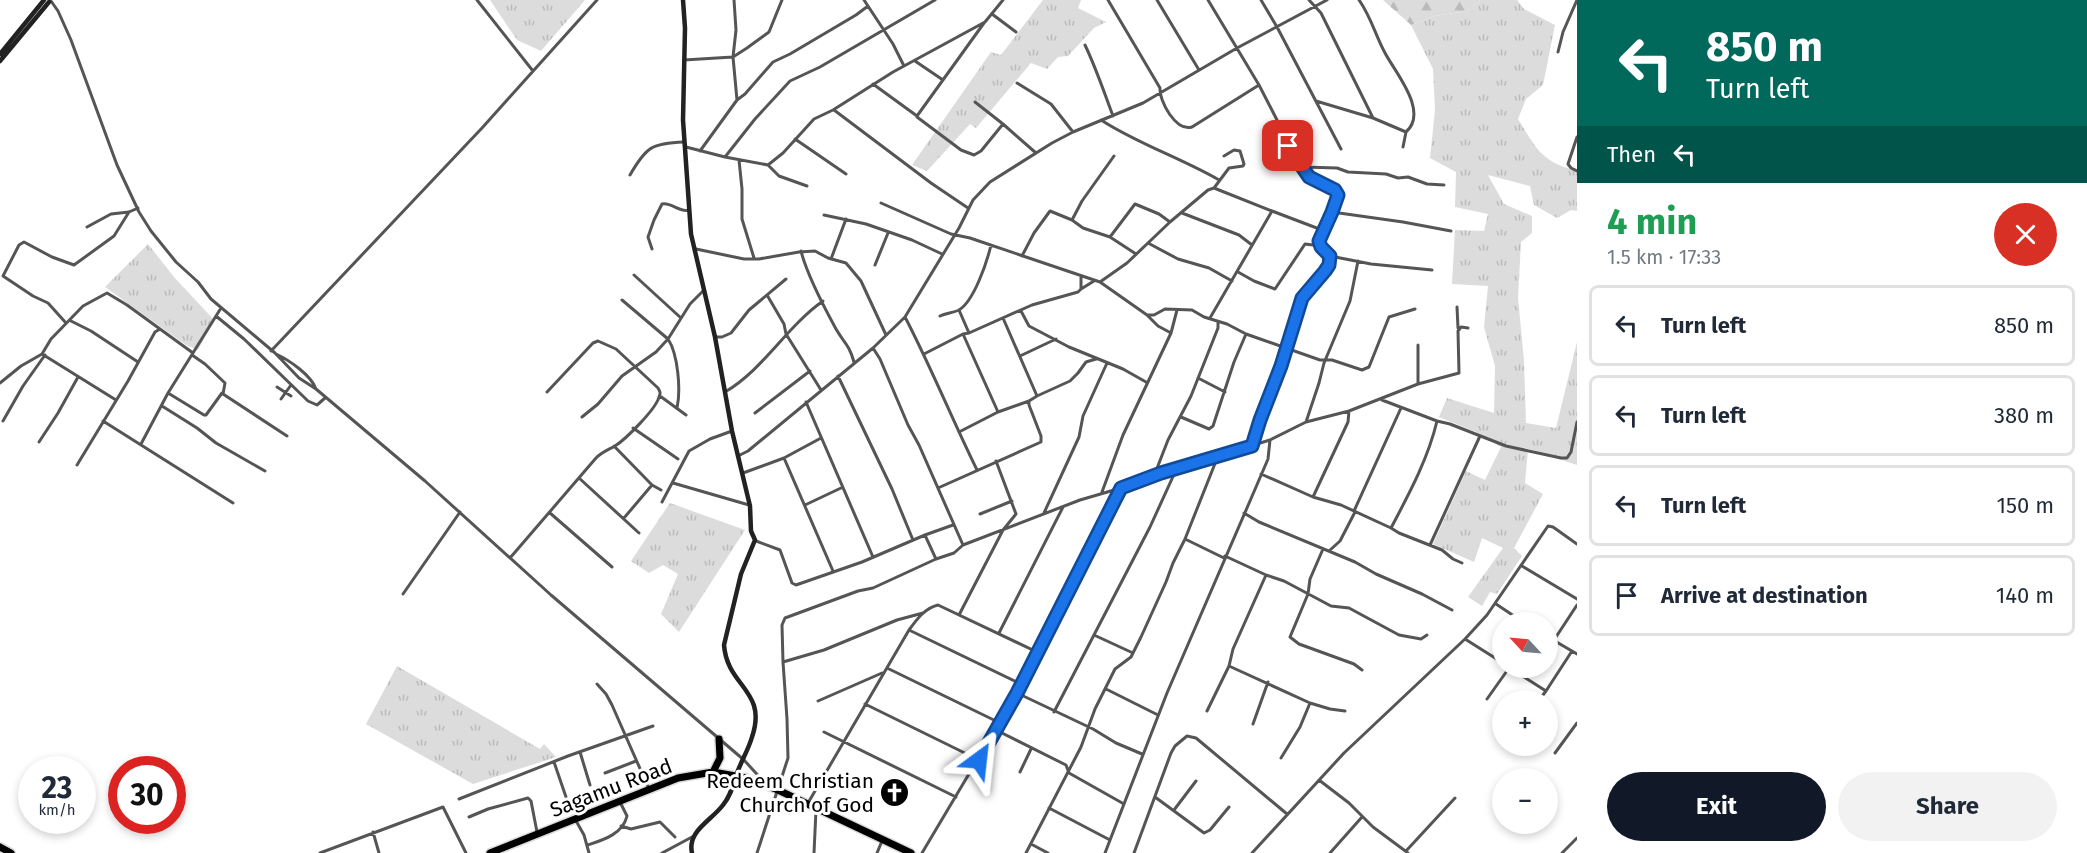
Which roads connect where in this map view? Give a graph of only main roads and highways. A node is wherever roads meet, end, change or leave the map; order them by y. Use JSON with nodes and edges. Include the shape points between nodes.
{"nodes":[{"id":1,"x":719,"y":739,"type":"road end"},
{"id":2,"x":713,"y":772,"type":"junction"},
{"id":3,"x":0,"y":847,"type":"edge"},
{"id":4,"x":11,"y":853,"type":"edge"},
{"id":5,"x":490,"y":853,"type":"edge"},
{"id":6,"x":911,"y":853,"type":"edge"}],
"edges":[{"from":1,"to":2,"type":"highway","via":[[720,758]]},
{"from":2,"to":5,"type":"highway","name":"Sagamu Road","via":[[678,778]]},
{"from":2,"to":6,"type":"highway","name":"Sagamu Road","via":[[778,790]]},
{"from":3,"to":4,"type":"highway"}]}
